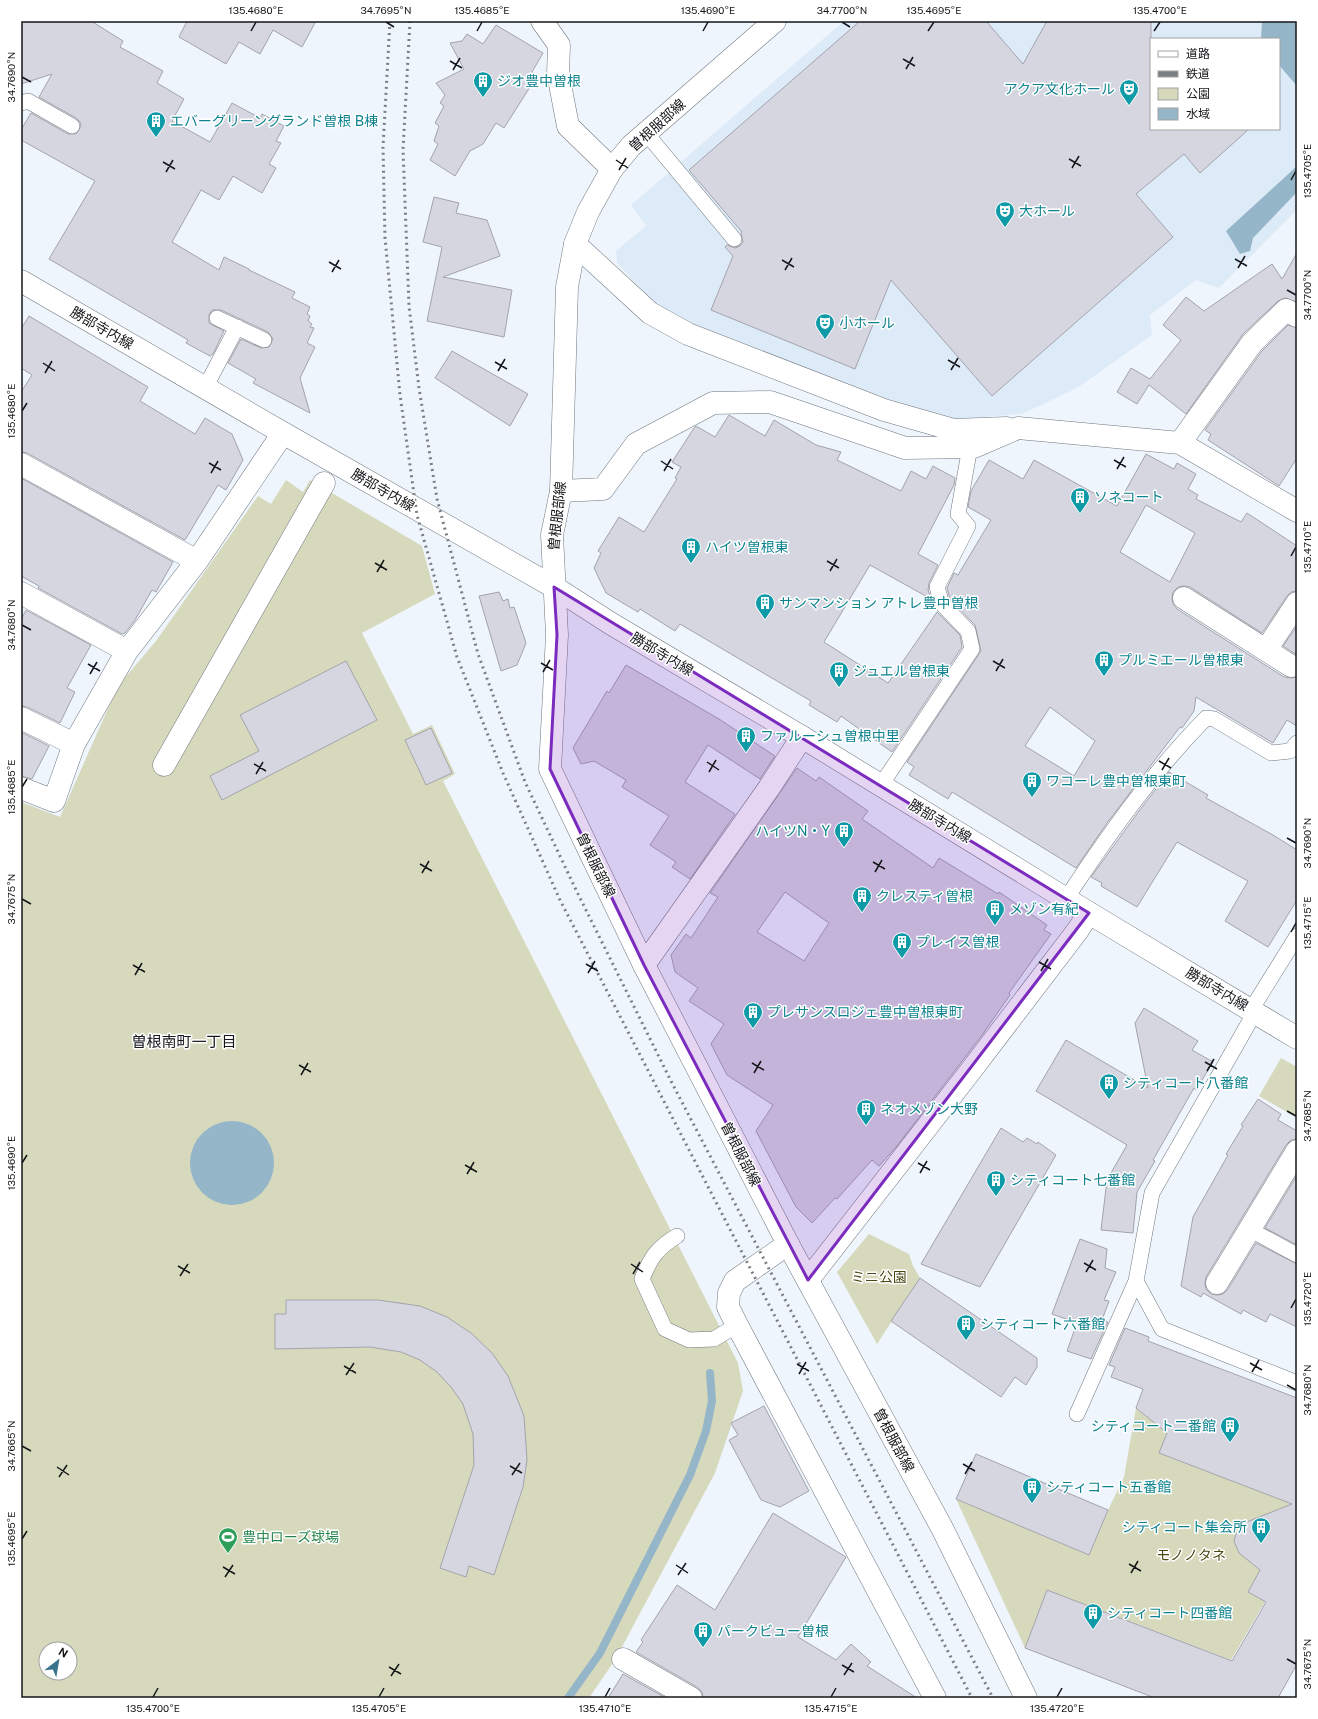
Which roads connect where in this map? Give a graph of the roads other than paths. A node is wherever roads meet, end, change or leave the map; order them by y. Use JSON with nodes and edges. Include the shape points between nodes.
{"nodes":[{"id":1,"x":542,"y":21,"type":"edge"},
{"id":2,"x":775,"y":21,"type":"edge"},
{"id":3,"x":21,"y":103,"type":"edge"},
{"id":4,"x":72,"y":126,"type":"dead end"},
{"id":5,"x":646,"y":134,"type":"junction"},
{"id":6,"x":612,"y":169,"type":"junction"},
{"id":7,"x":734,"y":238,"type":"dead end"},
{"id":8,"x":575,"y":244,"type":"junction"},
{"id":9,"x":21,"y":281,"type":"edge"},
{"id":10,"x":1297,"y":316,"type":"edge"},
{"id":11,"x":217,"y":318,"type":"dead end"},
{"id":12,"x":237,"y":327,"type":"junction"},
{"id":13,"x":264,"y":340,"type":"dead end"},
{"id":14,"x":205,"y":388,"type":"junction"},
{"id":15,"x":1018,"y":428,"type":"junction"},
{"id":16,"x":283,"y":433,"type":"junction"},
{"id":17,"x":1180,"y":443,"type":"junction"},
{"id":18,"x":970,"y":447,"type":"junction"},
{"id":19,"x":21,"y":464,"type":"edge"},
{"id":20,"x":324,"y":483,"type":"dead end"},
{"id":21,"x":561,"y":491,"type":"junction"},
{"id":22,"x":1297,"y":511,"type":"edge"},
{"id":23,"x":197,"y":561,"type":"junction"},
{"id":24,"x":554,"y":588,"type":"junction"},
{"id":25,"x":21,"y":593,"type":"edge"},
{"id":26,"x":1184,"y":598,"type":"dead end"},
{"id":27,"x":1297,"y":603,"type":"edge"},
{"id":28,"x":1266,"y":650,"type":"junction"},
{"id":29,"x":127,"y":651,"type":"junction"},
{"id":30,"x":1291,"y":666,"type":"dead end"},
{"id":31,"x":21,"y":718,"type":"edge"},
{"id":32,"x":802,"y":737,"type":"junction"},
{"id":33,"x":1297,"y":743,"type":"edge"},
{"id":34,"x":74,"y":744,"type":"junction"},
{"id":35,"x":164,"y":765,"type":"dead end"},
{"id":36,"x":881,"y":785,"type":"junction"},
{"id":37,"x":21,"y":788,"type":"edge"},
{"id":38,"x":1066,"y":899,"type":"junction"},
{"id":39,"x":1089,"y":913,"type":"junction"},
{"id":40,"x":1297,"y":936,"type":"edge"},
{"id":41,"x":644,"y":965,"type":"junction"},
{"id":42,"x":1253,"y":1011,"type":"junction"},
{"id":43,"x":1297,"y":1038,"type":"edge"},
{"id":44,"x":1297,"y":1150,"type":"edge"},
{"id":45,"x":1249,"y":1229,"type":"junction"},
{"id":46,"x":677,"y":1236,"type":"dead end"},
{"id":47,"x":788,"y":1244,"type":"junction"},
{"id":48,"x":1297,"y":1255,"type":"edge"},
{"id":49,"x":808,"y":1280,"type":"junction"},
{"id":50,"x":1136,"y":1281,"type":"junction"},
{"id":51,"x":1217,"y":1283,"type":"dead end"},
{"id":52,"x":737,"y":1325,"type":"junction"},
{"id":53,"x":1297,"y":1383,"type":"edge"},
{"id":54,"x":1077,"y":1414,"type":"dead end"},
{"id":55,"x":623,"y":1658,"type":"dead end"},
{"id":56,"x":679,"y":1695,"type":"edge"},
{"id":57,"x":935,"y":1698,"type":"edge"},
{"id":58,"x":1026,"y":1698,"type":"edge"}],
"edges":[{"from":1,"to":6,"type":"street","via":[[559,45],[558,74],[568,126]]},
{"from":2,"to":5,"type":"street","name":"曽根服部線"},
{"from":3,"to":4,"type":"lane","via":[[28,102]]},
{"from":5,"to":6,"type":"street","name":"曽根服部線","via":[[631,146]]},
{"from":5,"to":7,"type":"lane"},
{"from":6,"to":8,"type":"street","name":"曽根服部線","via":[[588,212]]},
{"from":8,"to":15,"type":"street","via":[[650,313],[688,334],[884,410],[954,430]]},
{"from":8,"to":21,"type":"street","name":"曽根服部線","via":[[567,287]]},
{"from":9,"to":14,"type":"street","name":"勝部寺内線"},
{"from":10,"to":17,"type":"street","via":[[1286,310],[1252,343]]},
{"from":11,"to":12,"type":"lane"},
{"from":12,"to":13,"type":"lane"},
{"from":12,"to":14,"type":"lane"},
{"from":14,"to":16,"type":"street","name":"勝部寺内線"},
{"from":15,"to":17,"type":"street"},
{"from":15,"to":18,"type":"street"},
{"from":16,"to":23,"type":"street"},
{"from":16,"to":24,"type":"street","name":"勝部寺内線"},
{"from":17,"to":22,"type":"street"},
{"from":18,"to":21,"type":"street","via":[[905,448],[770,402],[713,403],[636,444],[603,489]]},
{"from":18,"to":36,"type":"lane","via":[[958,514],[968,526],[936,587],[942,604],[968,630],[972,649]]},
{"from":19,"to":23,"type":"street"},
{"from":20,"to":35,"type":"street"},
{"from":21,"to":24,"type":"street","name":"曽根服部線","via":[[552,535]]},
{"from":23,"to":29,"type":"street"},
{"from":24,"to":32,"type":"street","name":"勝部寺内線"},
{"from":24,"to":41,"type":"street","name":"曽根服部線","via":[[557,635],[550,769]]},
{"from":25,"to":29,"type":"street"},
{"from":26,"to":28,"type":"street"},
{"from":27,"to":28,"type":"street"},
{"from":28,"to":30,"type":"street"},
{"from":29,"to":34,"type":"street"},
{"from":31,"to":34,"type":"street"},
{"from":32,"to":36,"type":"street","name":"勝部寺内線"},
{"from":32,"to":41,"type":"street"},
{"from":33,"to":38,"type":"lane","via":[[1290,751],[1271,753],[1214,718],[1206,718],[1166,761],[1130,806]]},
{"from":34,"to":37,"type":"street","via":[[54,801]]},
{"from":36,"to":38,"type":"street","name":"勝部寺内線"},
{"from":38,"to":39,"type":"street","name":"勝部寺内線"},
{"from":39,"to":42,"type":"street","name":"勝部寺内線"},
{"from":39,"to":49,"type":"street","via":[[979,1060]]},
{"from":40,"to":42,"type":"lane"},
{"from":41,"to":47,"type":"street","name":"曽根服部線"},
{"from":42,"to":43,"type":"street","name":"勝部寺内線"},
{"from":42,"to":50,"type":"lane","via":[[1152,1194]]},
{"from":44,"to":45,"type":"street"},
{"from":45,"to":48,"type":"lane"},
{"from":45,"to":51,"type":"street"},
{"from":46,"to":52,"type":"lane","via":[[664,1244],[650,1260],[642,1279],[665,1329],[689,1340],[714,1339]]},
{"from":47,"to":49,"type":"street","name":"曽根服部線"},
{"from":47,"to":52,"type":"street","via":[[735,1281],[729,1293],[728,1307]]},
{"from":49,"to":58,"type":"street","name":"曽根服部線","via":[[942,1528]]},
{"from":50,"to":53,"type":"lane","via":[[1162,1329]]},
{"from":50,"to":54,"type":"lane"},
{"from":52,"to":57,"type":"street"},
{"from":55,"to":56,"type":"street"}]}
